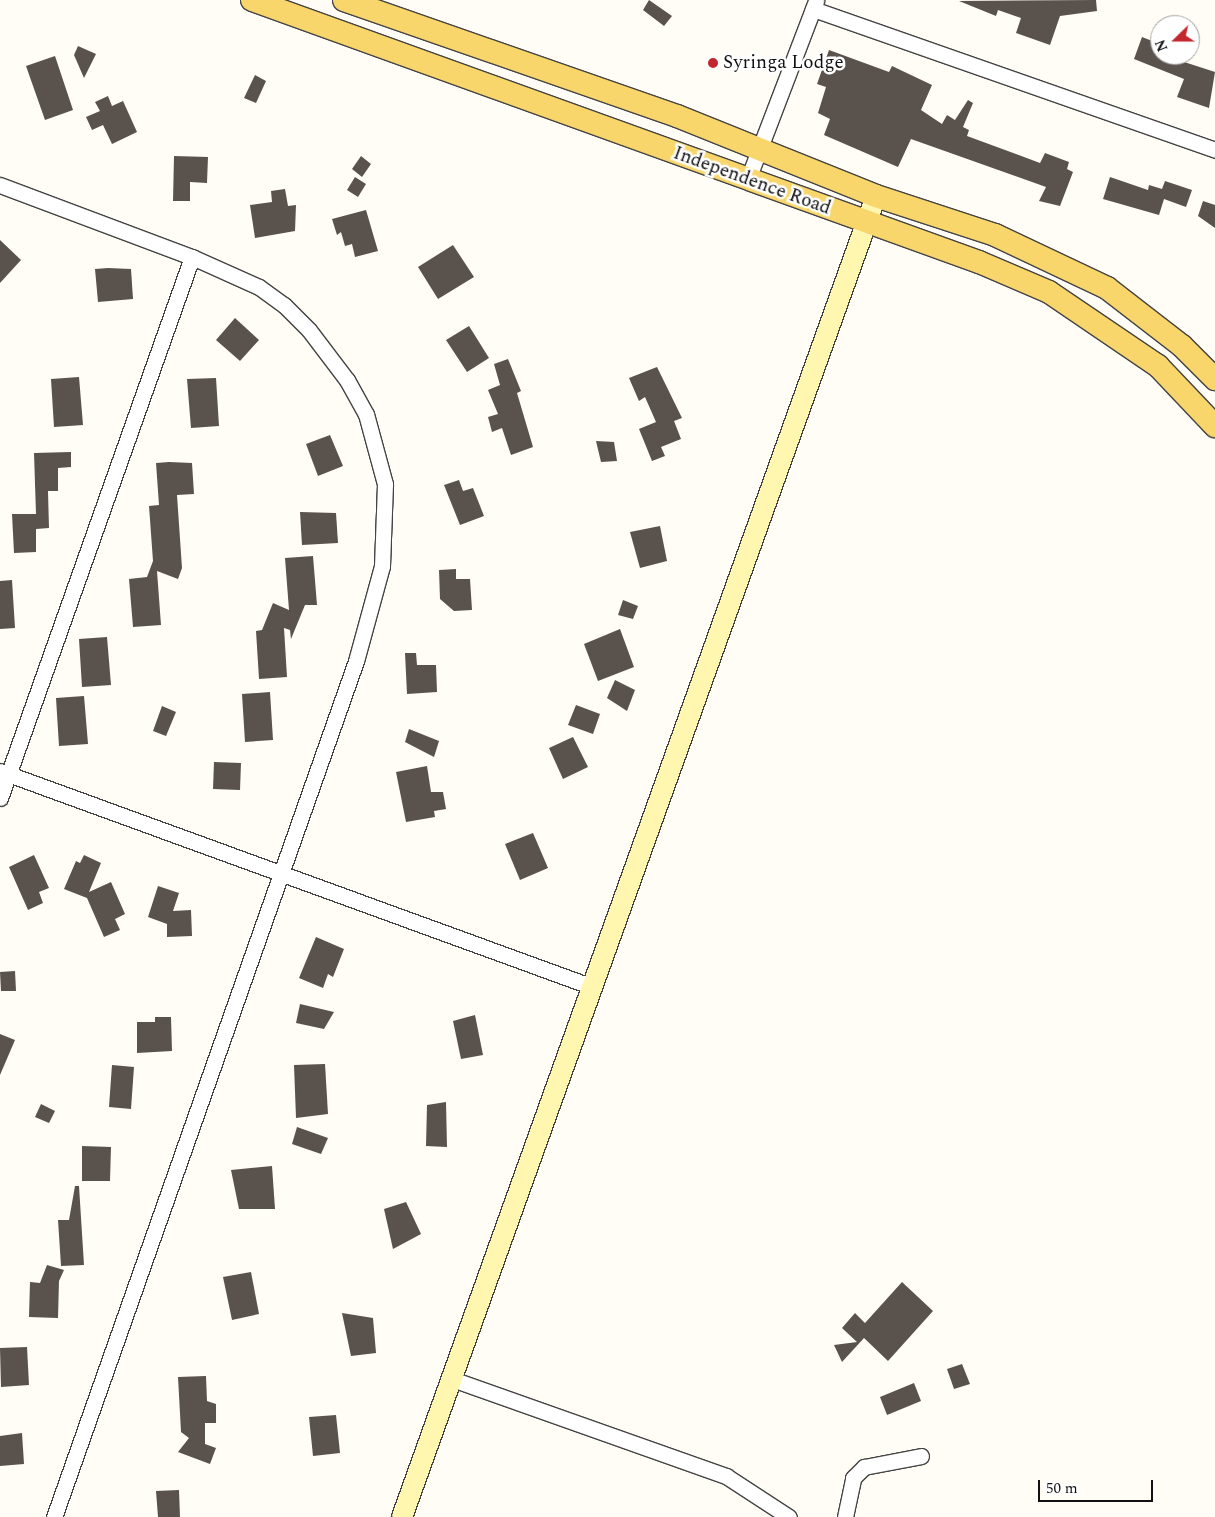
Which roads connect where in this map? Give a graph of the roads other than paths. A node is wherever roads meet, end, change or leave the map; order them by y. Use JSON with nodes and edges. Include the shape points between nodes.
{"nodes":[{"id":1,"x":252,"y":0,"type":"edge"},
{"id":2,"x":344,"y":0,"type":"edge"},
{"id":3,"x":815,"y":5,"type":"edge"},
{"id":4,"x":760,"y":150,"type":"junction"},
{"id":5,"x":1215,"y":150,"type":"edge"},
{"id":6,"x":748,"y":179,"type":"junction"},
{"id":7,"x":0,"y":185,"type":"edge"},
{"id":8,"x":876,"y":196,"type":"junction"},
{"id":9,"x":866,"y":224,"type":"junction"},
{"id":10,"x":192,"y":257,"type":"junction"},
{"id":11,"x":1215,"y":379,"type":"edge"},
{"id":12,"x":1215,"y":426,"type":"edge"},
{"id":13,"x":4,"y":773,"type":"edge"},
{"id":14,"x":0,"y":798,"type":"edge"},
{"id":15,"x":283,"y":873,"type":"junction"},
{"id":16,"x":590,"y":986,"type":"junction"},
{"id":17,"x":452,"y":1379,"type":"junction"},
{"id":18,"x":921,"y":1456,"type":"dead end"},
{"id":19,"x":54,"y":1517,"type":"edge"},
{"id":20,"x":402,"y":1517,"type":"edge"},
{"id":21,"x":789,"y":1517,"type":"edge"},
{"id":22,"x":845,"y":1517,"type":"edge"}],
"edges":[{"from":1,"to":6,"type":"main road","name":"Independence Road"},
{"from":2,"to":4,"type":"main road","name":"Independence Road","via":[[677,116]]},
{"from":3,"to":4,"type":"street"},
{"from":3,"to":5,"type":"street"},
{"from":4,"to":6,"type":"street"},
{"from":4,"to":8,"type":"main road","name":"Independence Road"},
{"from":6,"to":9,"type":"main road","name":"Independence Road"},
{"from":7,"to":10,"type":"street"},
{"from":8,"to":9,"type":"street"},
{"from":8,"to":11,"type":"main road","name":"Independence Road","via":[[995,235],[1081,273],[1149,318]]},
{"from":9,"to":12,"type":"main road","name":"Independence Road","via":[[979,262],[1049,292],[1158,366]]},
{"from":9,"to":16,"type":"street"},
{"from":10,"to":13,"type":"street"},
{"from":10,"to":15,"type":"street","via":[[259,288],[309,330],[366,414],[385,484],[382,566],[368,624]]},
{"from":13,"to":14,"type":"street"},
{"from":13,"to":15,"type":"street"},
{"from":15,"to":16,"type":"street"},
{"from":15,"to":19,"type":"street"},
{"from":16,"to":17,"type":"street"},
{"from":17,"to":20,"type":"street"},
{"from":17,"to":21,"type":"street","via":[[726,1476]]},
{"from":18,"to":22,"type":"street","via":[[864,1467],[853,1478]]}]}
